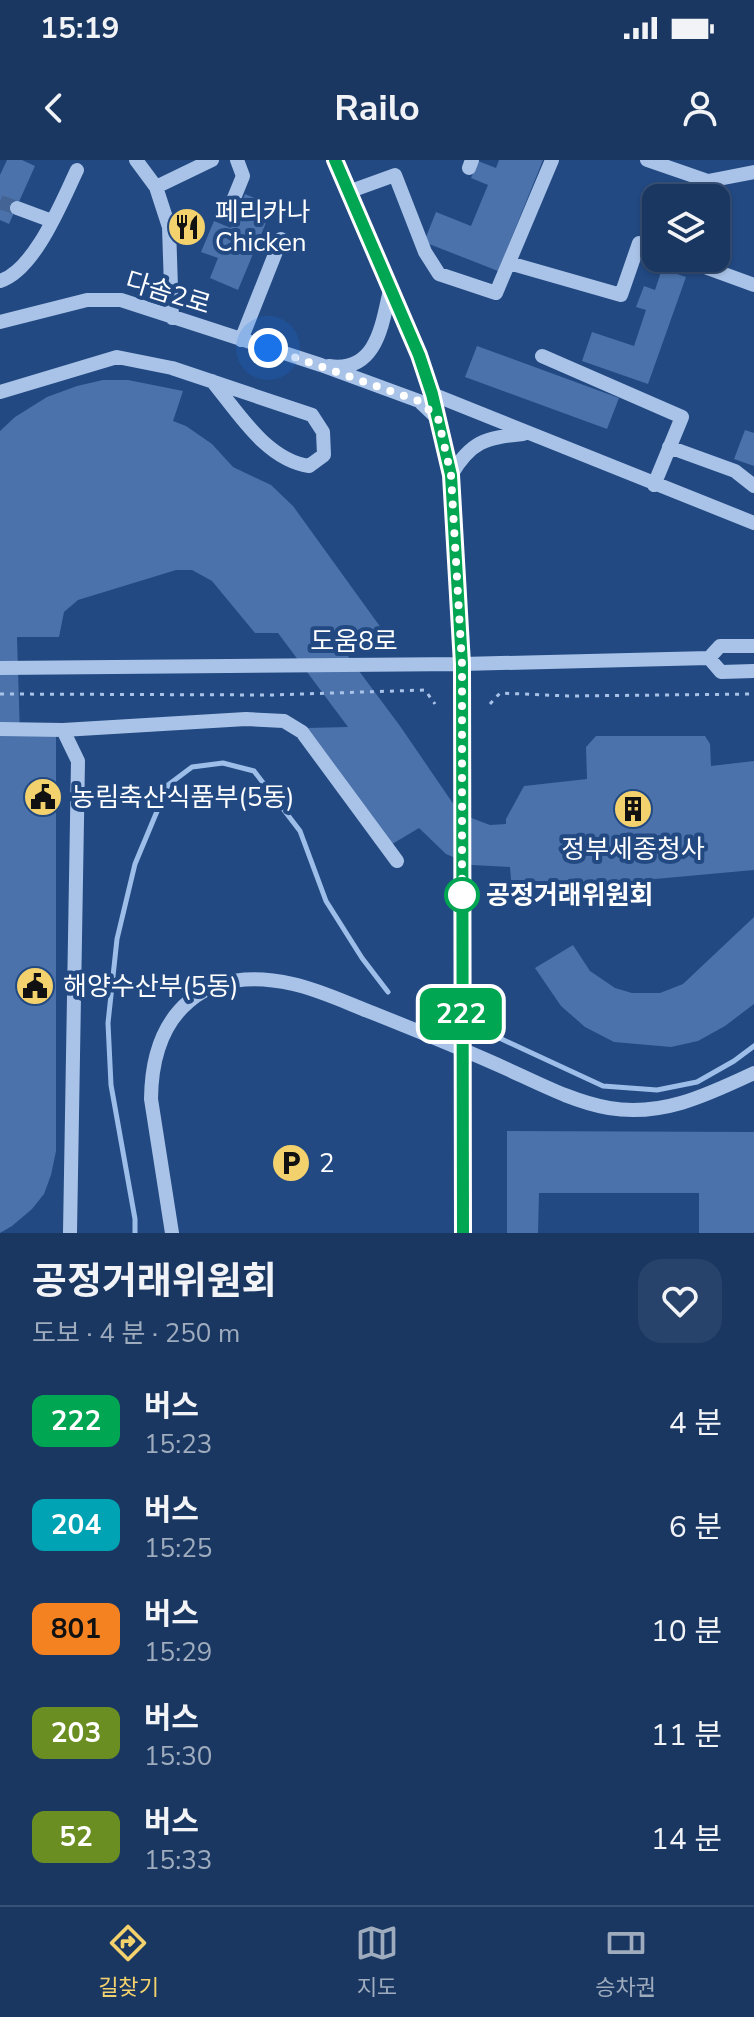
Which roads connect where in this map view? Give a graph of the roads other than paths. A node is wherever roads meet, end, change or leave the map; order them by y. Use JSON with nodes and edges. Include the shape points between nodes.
{"nodes":[{"id":1,"x":136,"y":160,"type":"edge"},
{"id":2,"x":212,"y":160,"type":"edge"},
{"id":3,"x":237,"y":160,"type":"edge"},
{"id":4,"x":335,"y":160,"type":"edge"},
{"id":5,"x":552,"y":160,"type":"edge"},
{"id":6,"x":647,"y":160,"type":"edge"},
{"id":7,"x":77,"y":170,"type":"dead end"},
{"id":8,"x":754,"y":172,"type":"edge"},
{"id":9,"x":156,"y":187,"type":"junction"},
{"id":10,"x":348,"y":192,"type":"junction"},
{"id":11,"x":232,"y":203,"type":"dead end"},
{"id":12,"x":17,"y":208,"type":"tunnel mouth"},
{"id":13,"x":52,"y":221,"type":"junction"},
{"id":14,"x":281,"y":239,"type":"dead end"},
{"id":15,"x":642,"y":244,"type":"edge"},
{"id":16,"x":509,"y":263,"type":"junction"},
{"id":17,"x":718,"y":272,"type":"edge"},
{"id":18,"x":0,"y":281,"type":"edge"},
{"id":19,"x":754,"y":285,"type":"edge"},
{"id":20,"x":390,"y":290,"type":"junction"},
{"id":21,"x":172,"y":318,"type":"junction"},
{"id":22,"x":0,"y":322,"type":"edge"},
{"id":23,"x":241,"y":340,"type":"junction"},
{"id":24,"x":542,"y":356,"type":"dead end"},
{"id":25,"x":321,"y":365,"type":"junction"},
{"id":26,"x":212,"y":381,"type":"junction"},
{"id":27,"x":0,"y":392,"type":"edge"},
{"id":28,"x":432,"y":394,"type":"junction"},
{"id":29,"x":438,"y":418,"type":"junction"},
{"id":30,"x":527,"y":434,"type":"junction"},
{"id":31,"x":669,"y":447,"type":"junction"},
{"id":32,"x":451,"y":475,"type":"junction"},
{"id":33,"x":654,"y":485,"type":"junction"},
{"id":34,"x":754,"y":486,"type":"edge"},
{"id":35,"x":754,"y":523,"type":"edge"},
{"id":36,"x":754,"y":646,"type":"edge"},
{"id":37,"x":709,"y":658,"type":"junction"},
{"id":38,"x":462,"y":664,"type":"junction"},
{"id":39,"x":0,"y":668,"type":"edge"},
{"id":40,"x":754,"y":671,"type":"edge"},
{"id":41,"x":0,"y":729,"type":"edge"},
{"id":42,"x":63,"y":730,"type":"junction"},
{"id":43,"x":397,"y":861,"type":"dead end"},
{"id":44,"x":461,"y":1049,"type":"junction"},
{"id":45,"x":754,"y":1073,"type":"edge"},
{"id":46,"x":70,"y":1233,"type":"edge"},
{"id":47,"x":172,"y":1233,"type":"edge"},
{"id":48,"x":463,"y":1233,"type":"edge"}],
"edges":[{"from":1,"to":9,"type":"street"},
{"from":2,"to":9,"type":"street"},
{"from":3,"to":11,"type":"street","via":[[243,176]]},
{"from":4,"to":10,"type":"street"},
{"from":5,"to":16,"type":"street"},
{"from":6,"to":8,"type":"street","via":[[708,181]]},
{"from":7,"to":13,"type":"street"},
{"from":9,"to":21,"type":"street","via":[[169,227]]},
{"from":10,"to":16,"type":"street","via":[[395,175],[439,274],[496,293]]},
{"from":10,"to":20,"type":"street"},
{"from":12,"to":13,"type":"street"},
{"from":13,"to":18,"type":"street","via":[[11,277]]},
{"from":14,"to":23,"type":"street"},
{"from":15,"to":16,"type":"street","via":[[621,295]]},
{"from":17,"to":19,"type":"street"},
{"from":20,"to":25,"type":"street","via":[[373,349],[354,363]]},
{"from":20,"to":28,"type":"street"},
{"from":21,"to":22,"type":"street","name":"다솜2로","via":[[121,300],[87,300]]},
{"from":21,"to":23,"type":"street","name":"다솜2로"},
{"from":23,"to":25,"type":"street","name":"다솜2로"},
{"from":24,"to":31,"type":"street","via":[[682,417]]},
{"from":25,"to":29,"type":"street","name":"다솜2로","via":[[419,401]]},
{"from":26,"to":26,"type":"street","via":[[312,415],[323,432],[324,455],[309,466],[296,464],[263,443]]},
{"from":26,"to":27,"type":"street","via":[[117,357]]},
{"from":28,"to":29,"type":"street"},
{"from":28,"to":30,"type":"street"},
{"from":29,"to":32,"type":"street"},
{"from":30,"to":32,"type":"street","via":[[482,441],[461,458]]},
{"from":30,"to":33,"type":"street"},
{"from":31,"to":33,"type":"street"},
{"from":31,"to":34,"type":"street","via":[[735,471]]},
{"from":32,"to":38,"type":"street"},
{"from":33,"to":35,"type":"street"},
{"from":36,"to":37,"type":"street","name":"도움8로","via":[[720,646]]},
{"from":37,"to":38,"type":"street","name":"도움8로"},
{"from":37,"to":40,"type":"street","name":"도움8로","via":[[721,672]]},
{"from":38,"to":39,"type":"street","name":"도움8로"},
{"from":38,"to":44,"type":"street"},
{"from":41,"to":42,"type":"street"},
{"from":42,"to":43,"type":"street","via":[[284,721],[302,732]]},
{"from":42,"to":46,"type":"street","via":[[78,761]]},
{"from":44,"to":45,"type":"street","via":[[588,1103],[632,1110],[674,1106]]},
{"from":44,"to":47,"type":"street","via":[[294,984],[229,982],[208,989],[172,1016],[151,1078]]},
{"from":44,"to":48,"type":"street"}]}
